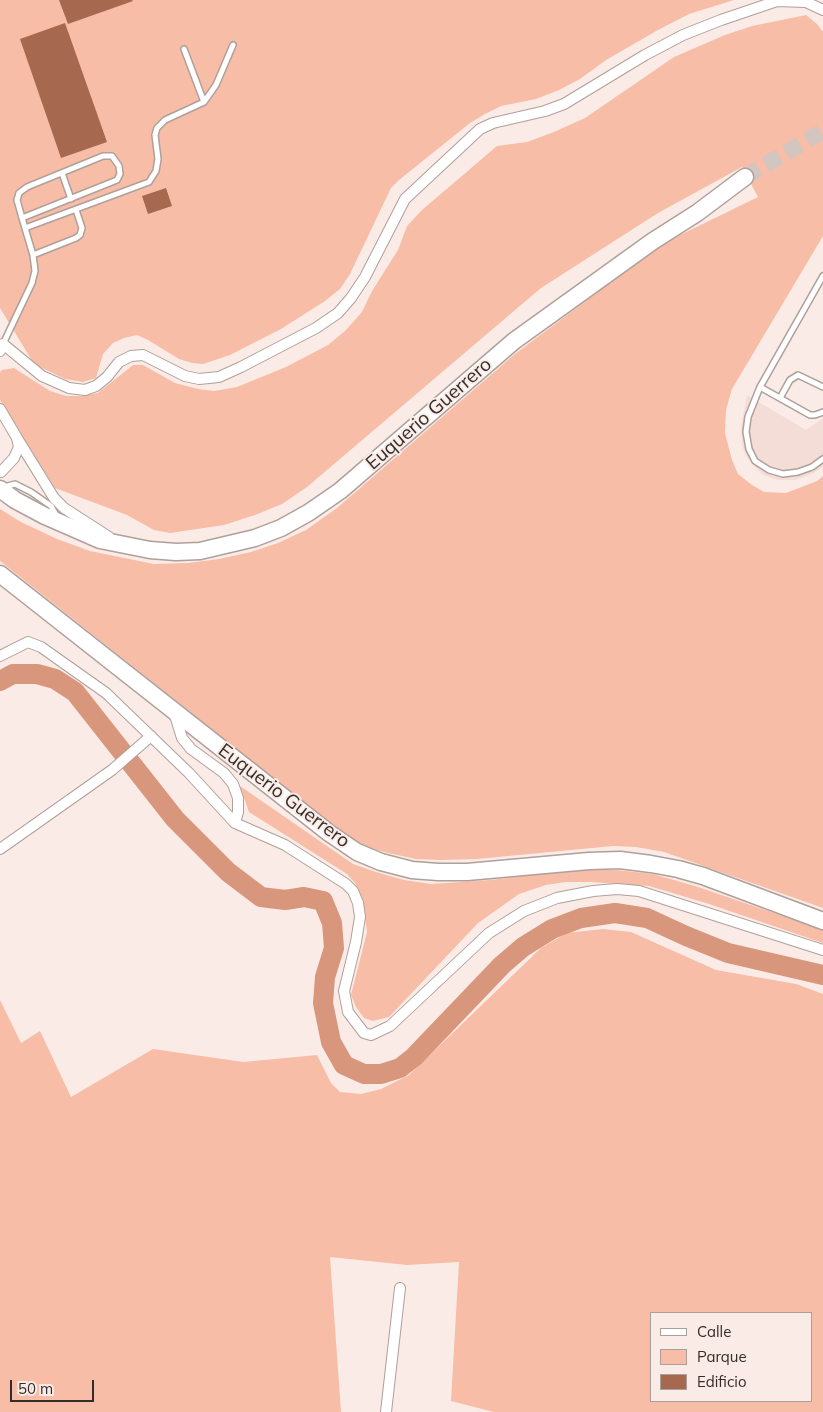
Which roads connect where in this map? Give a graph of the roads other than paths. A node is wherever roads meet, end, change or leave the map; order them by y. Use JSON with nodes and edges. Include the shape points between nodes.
{"nodes":[{"id":1,"x":823,"y":10,"type":"edge"},
{"id":2,"x":233,"y":45,"type":"dead end"},
{"id":3,"x":184,"y":49,"type":"dead end"},
{"id":4,"x":204,"y":102,"type":"junction"},
{"id":5,"x":62,"y":173,"type":"junction"},
{"id":6,"x":745,"y":177,"type":"tunnel mouth"},
{"id":7,"x":70,"y":199,"type":"junction"},
{"id":8,"x":76,"y":210,"type":"junction"},
{"id":9,"x":22,"y":218,"type":"junction"},
{"id":10,"x":25,"y":228,"type":"junction"},
{"id":11,"x":33,"y":255,"type":"junction"},
{"id":12,"x":823,"y":276,"type":"edge"},
{"id":13,"x":821,"y":283,"type":"edge"},
{"id":14,"x":2,"y":347,"type":"edge"},
{"id":15,"x":760,"y":387,"type":"junction"},
{"id":16,"x":823,"y":387,"type":"edge"},
{"id":17,"x":780,"y":398,"type":"junction"},
{"id":18,"x":0,"y":409,"type":"edge"},
{"id":19,"x":823,"y":412,"type":"edge"},
{"id":20,"x":17,"y":438,"type":"junction"},
{"id":21,"x":823,"y":459,"type":"edge"},
{"id":22,"x":1,"y":472,"type":"edge"},
{"id":23,"x":0,"y":488,"type":"edge"},
{"id":24,"x":122,"y":546,"type":"junction"},
{"id":25,"x":0,"y":574,"type":"edge"},
{"id":26,"x":0,"y":656,"type":"edge"},
{"id":27,"x":174,"y":712,"type":"junction"},
{"id":28,"x":151,"y":736,"type":"junction"},
{"id":29,"x":235,"y":823,"type":"junction"},
{"id":30,"x":0,"y":848,"type":"edge"},
{"id":31,"x":823,"y":921,"type":"edge"},
{"id":32,"x":823,"y":950,"type":"edge"},
{"id":33,"x":400,"y":1288,"type":"dead end"},
{"id":34,"x":386,"y":1412,"type":"edge"}],
"edges":[{"from":1,"to":14,"type":"street","via":[[806,2],[777,1],[721,20],[652,51],[564,104],[480,129],[404,199],[365,277],[338,312],[316,328],[219,377],[199,380],[185,376],[143,355],[119,362],[96,386],[85,390],[69,388],[42,376]]},
{"from":2,"to":4,"type":"lane","via":[[216,85]]},
{"from":3,"to":4,"type":"lane"},
{"from":4,"to":8,"type":"lane","via":[[165,120],[156,128],[158,159],[156,171],[148,182]]},
{"from":5,"to":7,"type":"lane"},
{"from":5,"to":7,"type":"lane","via":[[108,155],[119,166],[117,180]]},
{"from":5,"to":9,"type":"lane","via":[[27,186],[19,193],[17,200]]},
{"from":6,"to":24,"type":"main road","name":"Euquerio Guerrero","via":[[514,341],[340,491],[308,513],[255,538],[200,550],[176,552]]},
{"from":7,"to":9,"type":"lane"},
{"from":8,"to":10,"type":"lane"},
{"from":8,"to":11,"type":"lane","via":[[82,228],[80,234]]},
{"from":9,"to":10,"type":"lane"},
{"from":10,"to":11,"type":"lane"},
{"from":11,"to":14,"type":"lane","via":[[35,271],[32,283]]},
{"from":12,"to":13,"type":"lane"},
{"from":13,"to":15,"type":"lane"},
{"from":15,"to":17,"type":"lane"},
{"from":15,"to":21,"type":"lane","via":[[748,417],[746,432],[755,461],[783,474],[798,472]]},
{"from":16,"to":17,"type":"lane","via":[[798,375],[790,380]]},
{"from":17,"to":19,"type":"lane","via":[[810,415]]},
{"from":18,"to":20,"type":"street"},
{"from":20,"to":22,"type":"street","via":[[18,452]]},
{"from":20,"to":24,"type":"street","via":[[59,503]]},
{"from":23,"to":24,"type":"main road","name":"Euquerio Guerrero","via":[[15,500],[62,524]]},
{"from":25,"to":27,"type":"main road","name":"Euquerio Guerrero"},
{"from":26,"to":28,"type":"street","via":[[28,642],[41,647],[106,693]]},
{"from":27,"to":29,"type":"street","via":[[182,738],[191,749],[233,784],[238,798]]},
{"from":27,"to":31,"type":"main road","name":"Euquerio Guerrero","via":[[329,833],[357,852],[381,862],[412,870],[438,872],[589,861],[620,860],[650,864],[702,876]]},
{"from":28,"to":29,"type":"street"},
{"from":28,"to":30,"type":"street","via":[[112,770]]},
{"from":29,"to":32,"type":"street","via":[[285,845],[353,891],[360,917],[344,1000],[358,1026],[371,1035],[390,1026],[489,933],[524,911],[557,898],[617,889],[639,891]]},
{"from":33,"to":34,"type":"street"}]}
